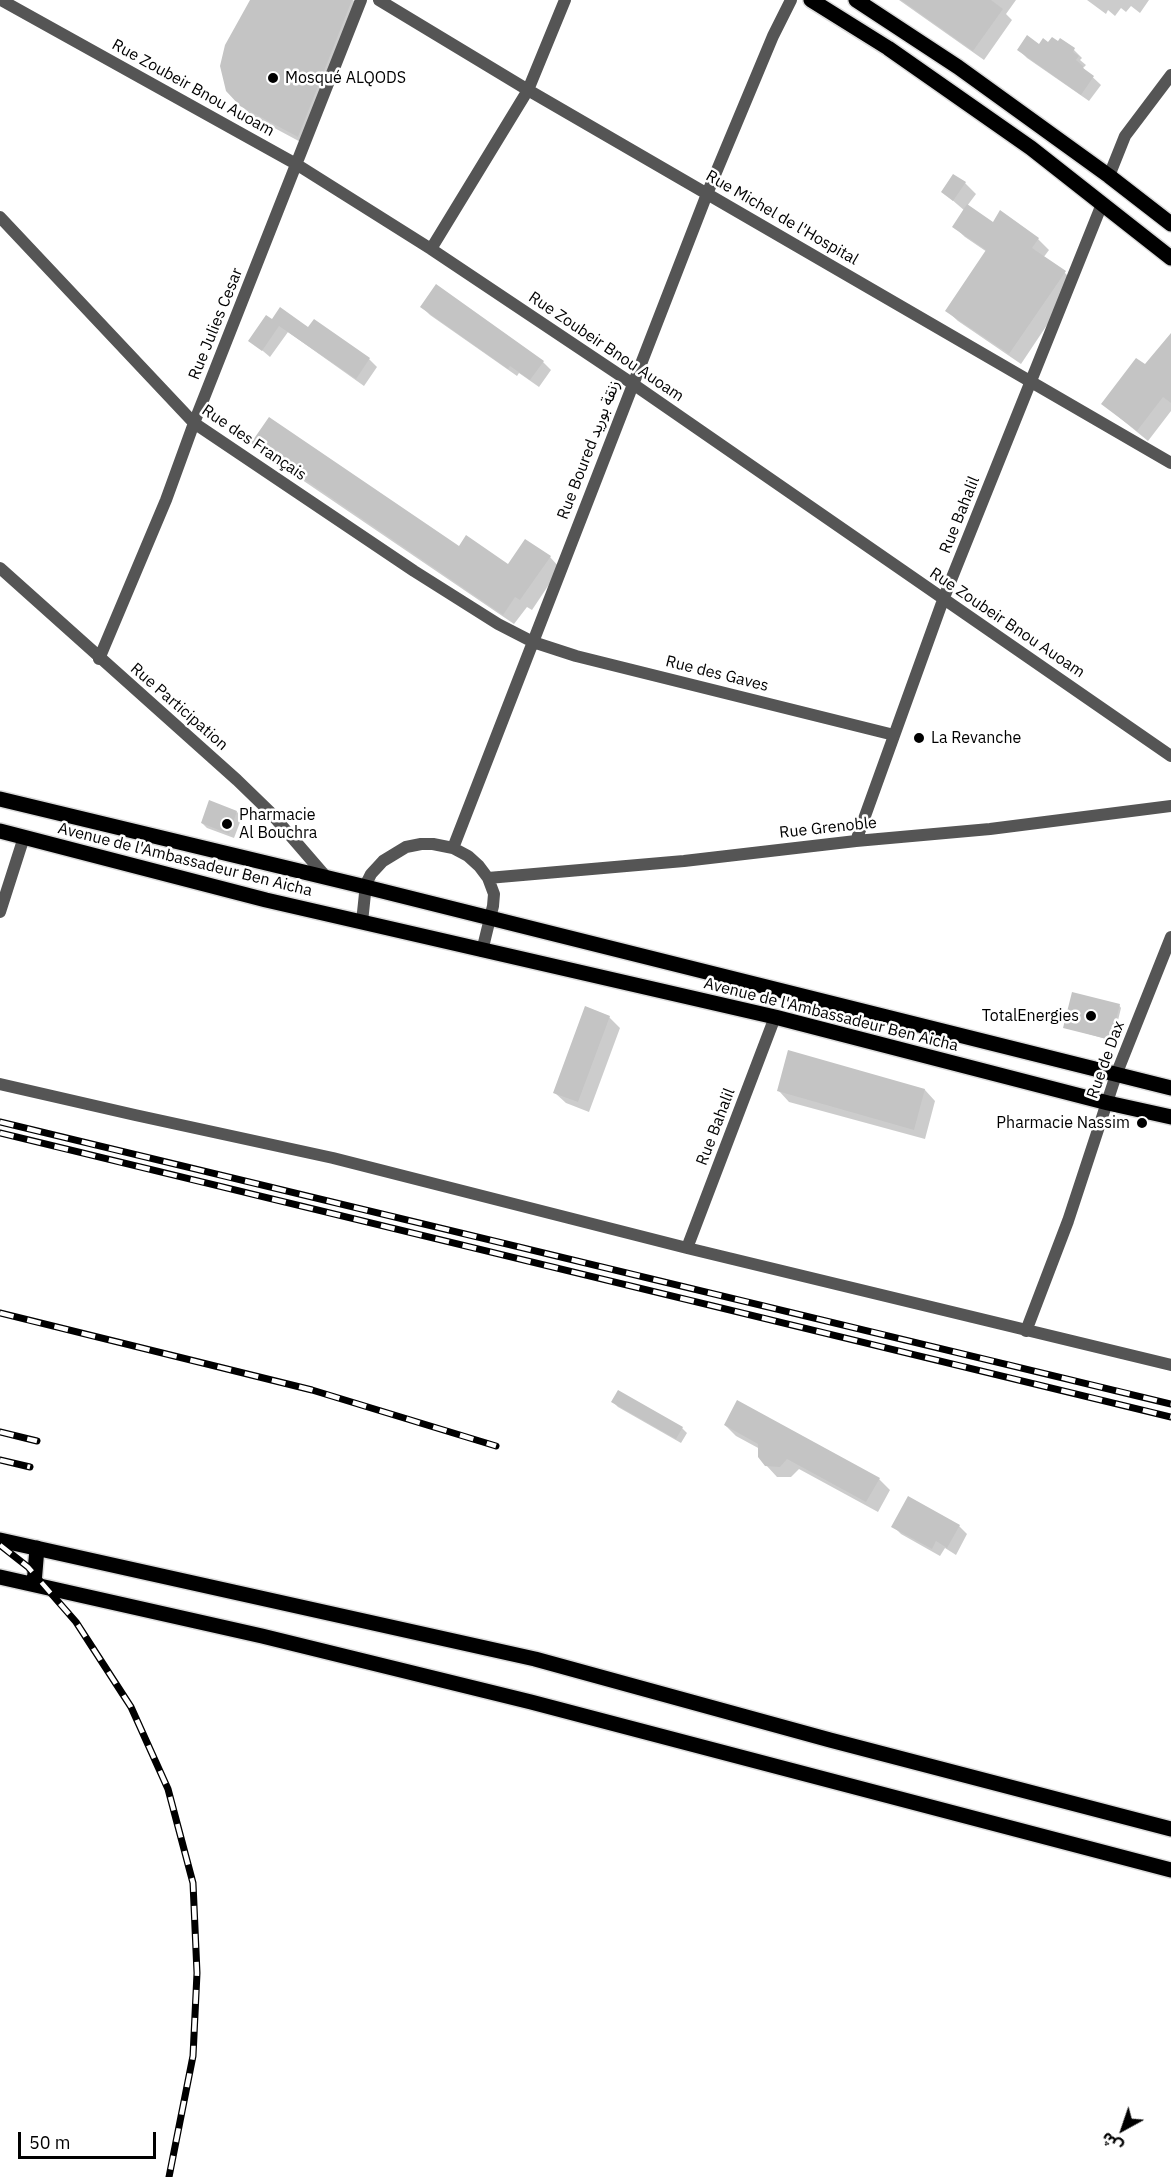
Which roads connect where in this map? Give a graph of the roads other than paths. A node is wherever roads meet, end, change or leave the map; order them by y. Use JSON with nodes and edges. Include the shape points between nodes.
{"nodes":[{"id":1,"x":2,"y":0,"type":"edge"},
{"id":2,"x":361,"y":0,"type":"edge"},
{"id":3,"x":379,"y":0,"type":"edge"},
{"id":4,"x":565,"y":0,"type":"edge"},
{"id":5,"x":791,"y":0,"type":"edge"},
{"id":6,"x":811,"y":0,"type":"edge"},
{"id":7,"x":856,"y":0,"type":"edge"},
{"id":8,"x":1171,"y":75,"type":"edge"},
{"id":9,"x":528,"y":90,"type":"junction"},
{"id":10,"x":296,"y":164,"type":"junction"},
{"id":11,"x":1109,"y":177,"type":"junction"},
{"id":12,"x":707,"y":194,"type":"junction"},
{"id":13,"x":1102,"y":204,"type":"junction"},
{"id":14,"x":0,"y":217,"type":"edge"},
{"id":15,"x":1171,"y":224,"type":"edge"},
{"id":16,"x":431,"y":249,"type":"junction"},
{"id":17,"x":1171,"y":258,"type":"edge"},
{"id":18,"x":1031,"y":382,"type":"junction"},
{"id":19,"x":633,"y":384,"type":"junction"},
{"id":20,"x":194,"y":423,"type":"junction"},
{"id":21,"x":1171,"y":463,"type":"edge"},
{"id":22,"x":0,"y":568,"type":"edge"},
{"id":23,"x":943,"y":600,"type":"junction"},
{"id":24,"x":533,"y":642,"type":"junction"},
{"id":25,"x":99,"y":658,"type":"junction"},
{"id":26,"x":894,"y":735,"type":"junction"},
{"id":27,"x":1171,"y":756,"type":"edge"},
{"id":28,"x":0,"y":799,"type":"edge"},
{"id":29,"x":1171,"y":806,"type":"edge"},
{"id":30,"x":0,"y":831,"type":"edge"},
{"id":31,"x":24,"y":837,"type":"junction"},
{"id":32,"x":856,"y":841,"type":"junction"},
{"id":33,"x":453,"y":848,"type":"junction"},
{"id":34,"x":488,"y":878,"type":"junction"},
{"id":35,"x":328,"y":879,"type":"junction"},
{"id":36,"x":366,"y":887,"type":"junction"},
{"id":37,"x":0,"y":912,"type":"edge"},
{"id":38,"x":489,"y":918,"type":"junction"},
{"id":39,"x":362,"y":922,"type":"junction"},
{"id":40,"x":1171,"y":937,"type":"edge"},
{"id":41,"x":482,"y":951,"type":"junction"},
{"id":42,"x":775,"y":1017,"type":"junction"},
{"id":43,"x":1116,"y":1075,"type":"junction"},
{"id":44,"x":0,"y":1084,"type":"edge"},
{"id":45,"x":1171,"y":1088,"type":"edge"},
{"id":46,"x":1108,"y":1103,"type":"junction"},
{"id":47,"x":1171,"y":1117,"type":"edge"},
{"id":48,"x":687,"y":1248,"type":"junction"},
{"id":49,"x":1026,"y":1331,"type":"junction"},
{"id":50,"x":1171,"y":1365,"type":"edge"},
{"id":51,"x":0,"y":1540,"type":"edge"},
{"id":52,"x":37,"y":1548,"type":"junction"},
{"id":53,"x":0,"y":1577,"type":"edge"},
{"id":54,"x":34,"y":1584,"type":"junction"},
{"id":55,"x":1171,"y":1829,"type":"edge"},
{"id":56,"x":1171,"y":1870,"type":"edge"}],
"edges":[{"from":1,"to":10,"type":"street","name":"Rue Zoubeir Bnou Auoam"},
{"from":2,"to":10,"type":"street","name":"Rue Julies Cesar"},
{"from":3,"to":9,"type":"street","name":"Rue Michel de l'Hospital"},
{"from":4,"to":9,"type":"street"},
{"from":5,"to":12,"type":"street","name":"Rue Boured زنقة بوريد"},
{"from":6,"to":13,"type":"main road","via":[[967,103]]},
{"from":7,"to":11,"type":"main road","via":[[958,67]]},
{"from":8,"to":11,"type":"street","via":[[1125,136]]},
{"from":9,"to":12,"type":"street","name":"Rue Michel de l'Hospital"},
{"from":9,"to":16,"type":"street"},
{"from":10,"to":16,"type":"street","name":"Rue Zoubeir Bnou Auoam"},
{"from":10,"to":20,"type":"street","name":"Rue Julies Cesar"},
{"from":11,"to":15,"type":"main road"},
{"from":12,"to":18,"type":"street","name":"Rue Michel de l'Hospital"},
{"from":12,"to":19,"type":"street","name":"Rue Boured زنقة بوريد"},
{"from":13,"to":17,"type":"main road"},
{"from":13,"to":18,"type":"street","name":"Rue Bahalil"},
{"from":14,"to":20,"type":"street","name":"Rue des Français"},
{"from":16,"to":19,"type":"street","name":"Rue Zoubeir Bnou Auoam"},
{"from":18,"to":21,"type":"street","name":"Rue Michel de l'Hospital"},
{"from":18,"to":23,"type":"street","name":"Rue Bahalil"},
{"from":19,"to":23,"type":"street","name":"Rue Zoubeir Bnou Auoam"},
{"from":19,"to":24,"type":"street","name":"Rue Boured زنقة بوريد"},
{"from":20,"to":24,"type":"street","name":"Rue des Français","via":[[414,571]]},
{"from":20,"to":25,"type":"street","name":"Rue Julies Cesar"},
{"from":22,"to":25,"type":"street","name":"Rue Participation"},
{"from":23,"to":26,"type":"street","name":"Rue Bahalil"},
{"from":23,"to":27,"type":"street","name":"Rue Zoubeir Bnou Auoam"},
{"from":24,"to":26,"type":"street","name":"Rue des Gaves"},
{"from":24,"to":33,"type":"street","name":"Rue Boured زنقة بوريد"},
{"from":25,"to":35,"type":"street","name":"Rue Participation","via":[[269,811]]},
{"from":26,"to":32,"type":"street","name":"Rue Bahalil"},
{"from":28,"to":35,"type":"main road","name":"Avenue de l'Ambassadeur Ben Aicha"},
{"from":29,"to":32,"type":"street","name":"Rue Grenoble"},
{"from":30,"to":31,"type":"main road","name":"Avenue de l'Ambassadeur Ben Aicha"},
{"from":31,"to":37,"type":"street"},
{"from":31,"to":39,"type":"main road","name":"Avenue de l'Ambassadeur Ben Aicha"},
{"from":32,"to":34,"type":"street","name":"Rue Grenoble"},
{"from":33,"to":34,"type":"street","via":[[468,856]]},
{"from":33,"to":36,"type":"street","via":[[433,843],[406,847],[382,861]]},
{"from":34,"to":38,"type":"street","via":[[494,894]]},
{"from":35,"to":36,"type":"main road","name":"Avenue de l'Ambassadeur Ben Aicha"},
{"from":36,"to":38,"type":"main road","name":"Avenue de l'Ambassadeur Ben Aicha"},
{"from":36,"to":39,"type":"street"},
{"from":38,"to":41,"type":"street"},
{"from":38,"to":43,"type":"main road","name":"Avenue de l'Ambassadeur Ben Aicha"},
{"from":39,"to":41,"type":"main road","name":"Avenue de l'Ambassadeur Ben Aicha"},
{"from":40,"to":43,"type":"street","name":"Rue de Dax"},
{"from":41,"to":42,"type":"main road","name":"Avenue de l'Ambassadeur Ben Aicha"},
{"from":42,"to":46,"type":"main road","name":"Avenue de l'Ambassadeur Ben Aicha"},
{"from":42,"to":48,"type":"street","name":"Rue Bahalil"},
{"from":43,"to":45,"type":"main road","name":"Avenue de l'Ambassadeur Ben Aicha"},
{"from":43,"to":46,"type":"street","name":"Rue de Dax"},
{"from":44,"to":48,"type":"street","via":[[333,1158]]},
{"from":46,"to":47,"type":"main road","name":"Avenue de l'Ambassadeur Ben Aicha"},
{"from":46,"to":49,"type":"street","name":"Rue de Dax"},
{"from":48,"to":49,"type":"street"},
{"from":49,"to":50,"type":"street"},
{"from":51,"to":52,"type":"main road"},
{"from":52,"to":54,"type":"main road"},
{"from":52,"to":55,"type":"main road","via":[[535,1659]]},
{"from":53,"to":54,"type":"main road"},
{"from":54,"to":56,"type":"main road","via":[[520,1699]]}]}
